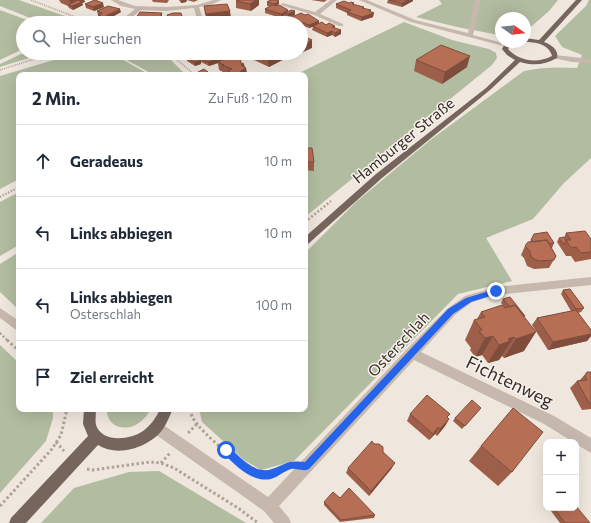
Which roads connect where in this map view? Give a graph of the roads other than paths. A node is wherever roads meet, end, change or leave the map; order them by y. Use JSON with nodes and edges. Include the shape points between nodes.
{"nodes":[{"id":1,"x":114,"y":0,"type":"edge"},
{"id":2,"x":218,"y":0,"type":"edge"},
{"id":3,"x":334,"y":0,"type":"edge"},
{"id":4,"x":362,"y":0,"type":"edge"},
{"id":5,"x":478,"y":0,"type":"edge"},
{"id":6,"x":579,"y":0,"type":"edge"},
{"id":7,"x":283,"y":5,"type":"edge"},
{"id":8,"x":196,"y":7,"type":"junction"},
{"id":9,"x":139,"y":8,"type":"junction"},
{"id":10,"x":316,"y":14,"type":"junction"},
{"id":11,"x":129,"y":16,"type":"edge"},
{"id":12,"x":199,"y":16,"type":"edge"},
{"id":13,"x":341,"y":25,"type":"dead end"},
{"id":14,"x":470,"y":36,"type":"junction"},
{"id":15,"x":495,"y":40,"type":"edge"},
{"id":16,"x":531,"y":41,"type":"edge"},
{"id":17,"x":540,"y":43,"type":"junction"},
{"id":18,"x":506,"y":48,"type":"edge"},
{"id":19,"x":555,"y":57,"type":"junction"},
{"id":20,"x":519,"y":60,"type":"junction"},
{"id":21,"x":591,"y":61,"type":"edge"},
{"id":22,"x":308,"y":239,"type":"edge"},
{"id":23,"x":591,"y":281,"type":"edge"},
{"id":24,"x":0,"y":312,"type":"edge"},
{"id":25,"x":16,"y":325,"type":"edge"},
{"id":26,"x":411,"y":353,"type":"junction"},
{"id":27,"x":90,"y":412,"type":"edge"},
{"id":28,"x":166,"y":412,"type":"edge"},
{"id":29,"x":157,"y":428,"type":"junction"},
{"id":30,"x":97,"y":436,"type":"junction"},
{"id":31,"x":591,"y":446,"type":"edge"},
{"id":32,"x":269,"y":506,"type":"junction"},
{"id":33,"x":16,"y":523,"type":"edge"},
{"id":34,"x":284,"y":523,"type":"edge"}],
"edges":[{"from":1,"to":9,"type":"street","via":[[125,6]]},
{"from":2,"to":8,"type":"street"},
{"from":3,"to":10,"type":"street"},
{"from":4,"to":14,"type":"street","via":[[413,21]]},
{"from":5,"to":14,"type":"street"},
{"from":6,"to":17,"type":"main road"},
{"from":7,"to":10,"type":"street"},
{"from":8,"to":9,"type":"street"},
{"from":8,"to":12,"type":"street"},
{"from":9,"to":11,"type":"street"},
{"from":10,"to":13,"type":"street"},
{"from":14,"to":15,"type":"street"},
{"from":16,"to":17,"type":"main road"},
{"from":17,"to":19,"type":"main road","via":[[554,51]]},
{"from":18,"to":20,"type":"main road","via":[[507,53]]},
{"from":19,"to":20,"type":"main road","via":[[536,63]]},
{"from":19,"to":21,"type":"street"},
{"from":20,"to":22,"type":"main road","name":"Hamburger Straße","via":[[488,89],[379,176]]},
{"from":23,"to":26,"type":"street","name":"Osterschlah","via":[[496,291],[468,300],[450,312]]},
{"from":24,"to":25,"type":"street"},
{"from":26,"to":31,"type":"street","name":"Fichtenweg","via":[[549,420]]},
{"from":26,"to":32,"type":"street","name":"Osterschlah"},
{"from":27,"to":30,"type":"main road","via":[[89,421]]},
{"from":28,"to":29,"type":"main road"},
{"from":29,"to":30,"type":"main road","via":[[138,442],[126,445],[105,442]]},
{"from":29,"to":32,"type":"street"},
{"from":30,"to":33,"type":"main road"},
{"from":32,"to":34,"type":"street"}]}
